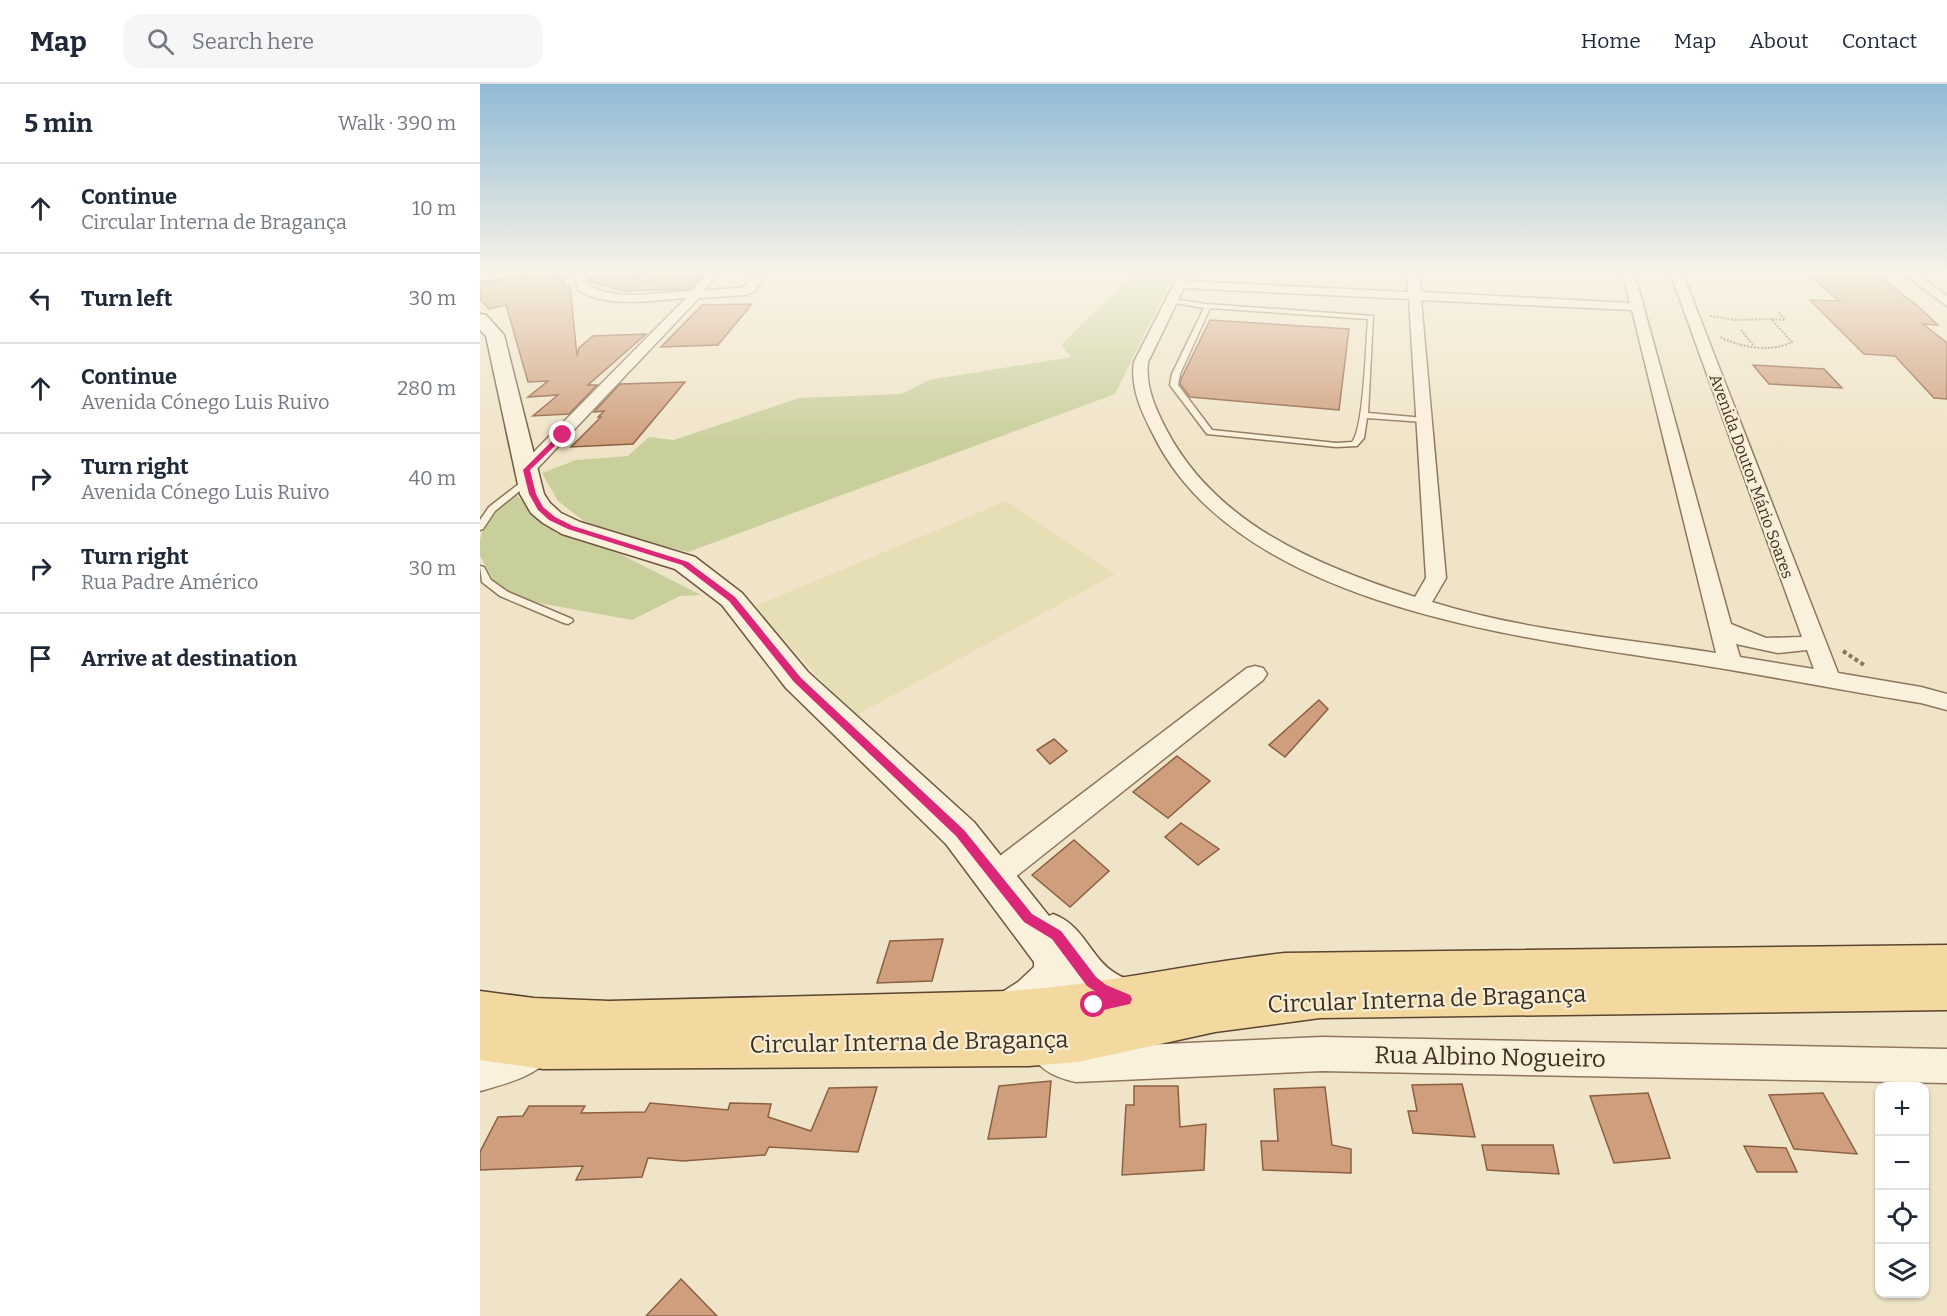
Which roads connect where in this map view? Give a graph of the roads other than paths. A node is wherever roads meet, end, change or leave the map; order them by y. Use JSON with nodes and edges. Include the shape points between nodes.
{"nodes":[{"id":1,"x":490,"y":329,"type":"edge"},
{"id":2,"x":663,"y":329,"type":"edge"},
{"id":3,"x":1157,"y":329,"type":"edge"},
{"id":4,"x":1198,"y":329,"type":"edge"},
{"id":5,"x":1370,"y":329,"type":"edge"},
{"id":6,"x":1417,"y":329,"type":"edge"},
{"id":7,"x":1643,"y":329,"type":"edge"},
{"id":8,"x":1697,"y":329,"type":"edge"},
{"id":9,"x":1364,"y":415,"type":"junction"},
{"id":10,"x":1424,"y":420,"type":"junction"},
{"id":11,"x":528,"y":475,"type":"junction"},
{"id":12,"x":480,"y":527,"type":"edge"},
{"id":13,"x":480,"y":569,"type":"edge"},
{"id":14,"x":1420,"y":605,"type":"junction"},
{"id":15,"x":568,"y":621,"type":"dead end"},
{"id":16,"x":1721,"y":628,"type":"junction"},
{"id":17,"x":1814,"y":641,"type":"junction"},
{"id":18,"x":1730,"y":662,"type":"junction"},
{"id":19,"x":1255,"y":674,"type":"dead end"},
{"id":20,"x":1829,"y":679,"type":"junction"},
{"id":21,"x":1947,"y":702,"type":"edge"},
{"id":22,"x":994,"y":877,"type":"junction"},
{"id":23,"x":1028,"y":918,"type":"junction"},
{"id":24,"x":1947,"y":965,"type":"edge"},
{"id":25,"x":1947,"y":989,"type":"edge"},
{"id":26,"x":1126,"y":999,"type":"junction"},
{"id":27,"x":480,"y":1013,"type":"edge"},
{"id":28,"x":1009,"y":1013,"type":"junction"},
{"id":29,"x":480,"y":1037,"type":"edge"},
{"id":30,"x":1041,"y":1042,"type":"junction"},
{"id":31,"x":543,"y":1046,"type":"junction"},
{"id":32,"x":1947,"y":1066,"type":"edge"},
{"id":33,"x":480,"y":1074,"type":"edge"}],
"edges":[{"from":1,"to":11,"type":"street","via":[[495,335]]},
{"from":2,"to":11,"type":"street"},
{"from":3,"to":14,"type":"street","via":[[1141,362],[1141,388],[1163,445],[1211,504],[1252,533],[1308,564]]},
{"from":4,"to":9,"type":"lane","via":[[1174,385],[1210,432],[1354,444],[1360,438]]},
{"from":5,"to":9,"type":"lane"},
{"from":6,"to":10,"type":"street"},
{"from":7,"to":16,"type":"street"},
{"from":8,"to":17,"type":"street","name":"Avenida Doutor Mário Soares"},
{"from":9,"to":10,"type":"lane"},
{"from":10,"to":14,"type":"street","via":[[1436,578]]},
{"from":11,"to":12,"type":"lane","via":[[492,509]]},
{"from":11,"to":22,"type":"street","via":[[532,494],[552,518],[571,528],[685,563],[732,599],[797,680],[960,833]]},
{"from":13,"to":15,"type":"lane","via":[[487,582],[504,594]]},
{"from":14,"to":18,"type":"street","via":[[1469,620]]},
{"from":16,"to":17,"type":"street","via":[[1760,645],[1781,648]]},
{"from":16,"to":18,"type":"street"},
{"from":17,"to":20,"type":"street","name":"Avenida Doutor Mário Soares"},
{"from":18,"to":20,"type":"street"},
{"from":19,"to":22,"type":"street"},
{"from":20,"to":21,"type":"street"},
{"from":22,"to":23,"type":"street"},
{"from":23,"to":26,"type":"street","via":[[1057,935],[1096,986]]},
{"from":23,"to":28,"type":"street","via":[[1057,964],[1044,989]]},
{"from":24,"to":26,"type":"main road","name":"Circular Interna de Bragança","via":[[1305,972],[1224,980]]},
{"from":25,"to":30,"type":"main road","name":"Circular Interna de Bragança","via":[[1320,998],[1215,1010],[1078,1039]]},
{"from":26,"to":28,"type":"main road","name":"Circular Interna de Bragança"},
{"from":27,"to":28,"type":"main road","name":"Circular Interna de Bragança","via":[[609,1023]]},
{"from":29,"to":31,"type":"main road","name":"Circular Interna de Bragança"},
{"from":30,"to":31,"type":"main road","name":"Circular Interna de Bragança"},
{"from":30,"to":32,"type":"street","name":"Rua Albino Nogueiro","via":[[1050,1055],[1076,1065],[1322,1054]]},
{"from":31,"to":33,"type":"street","via":[[506,1066]]}]}
